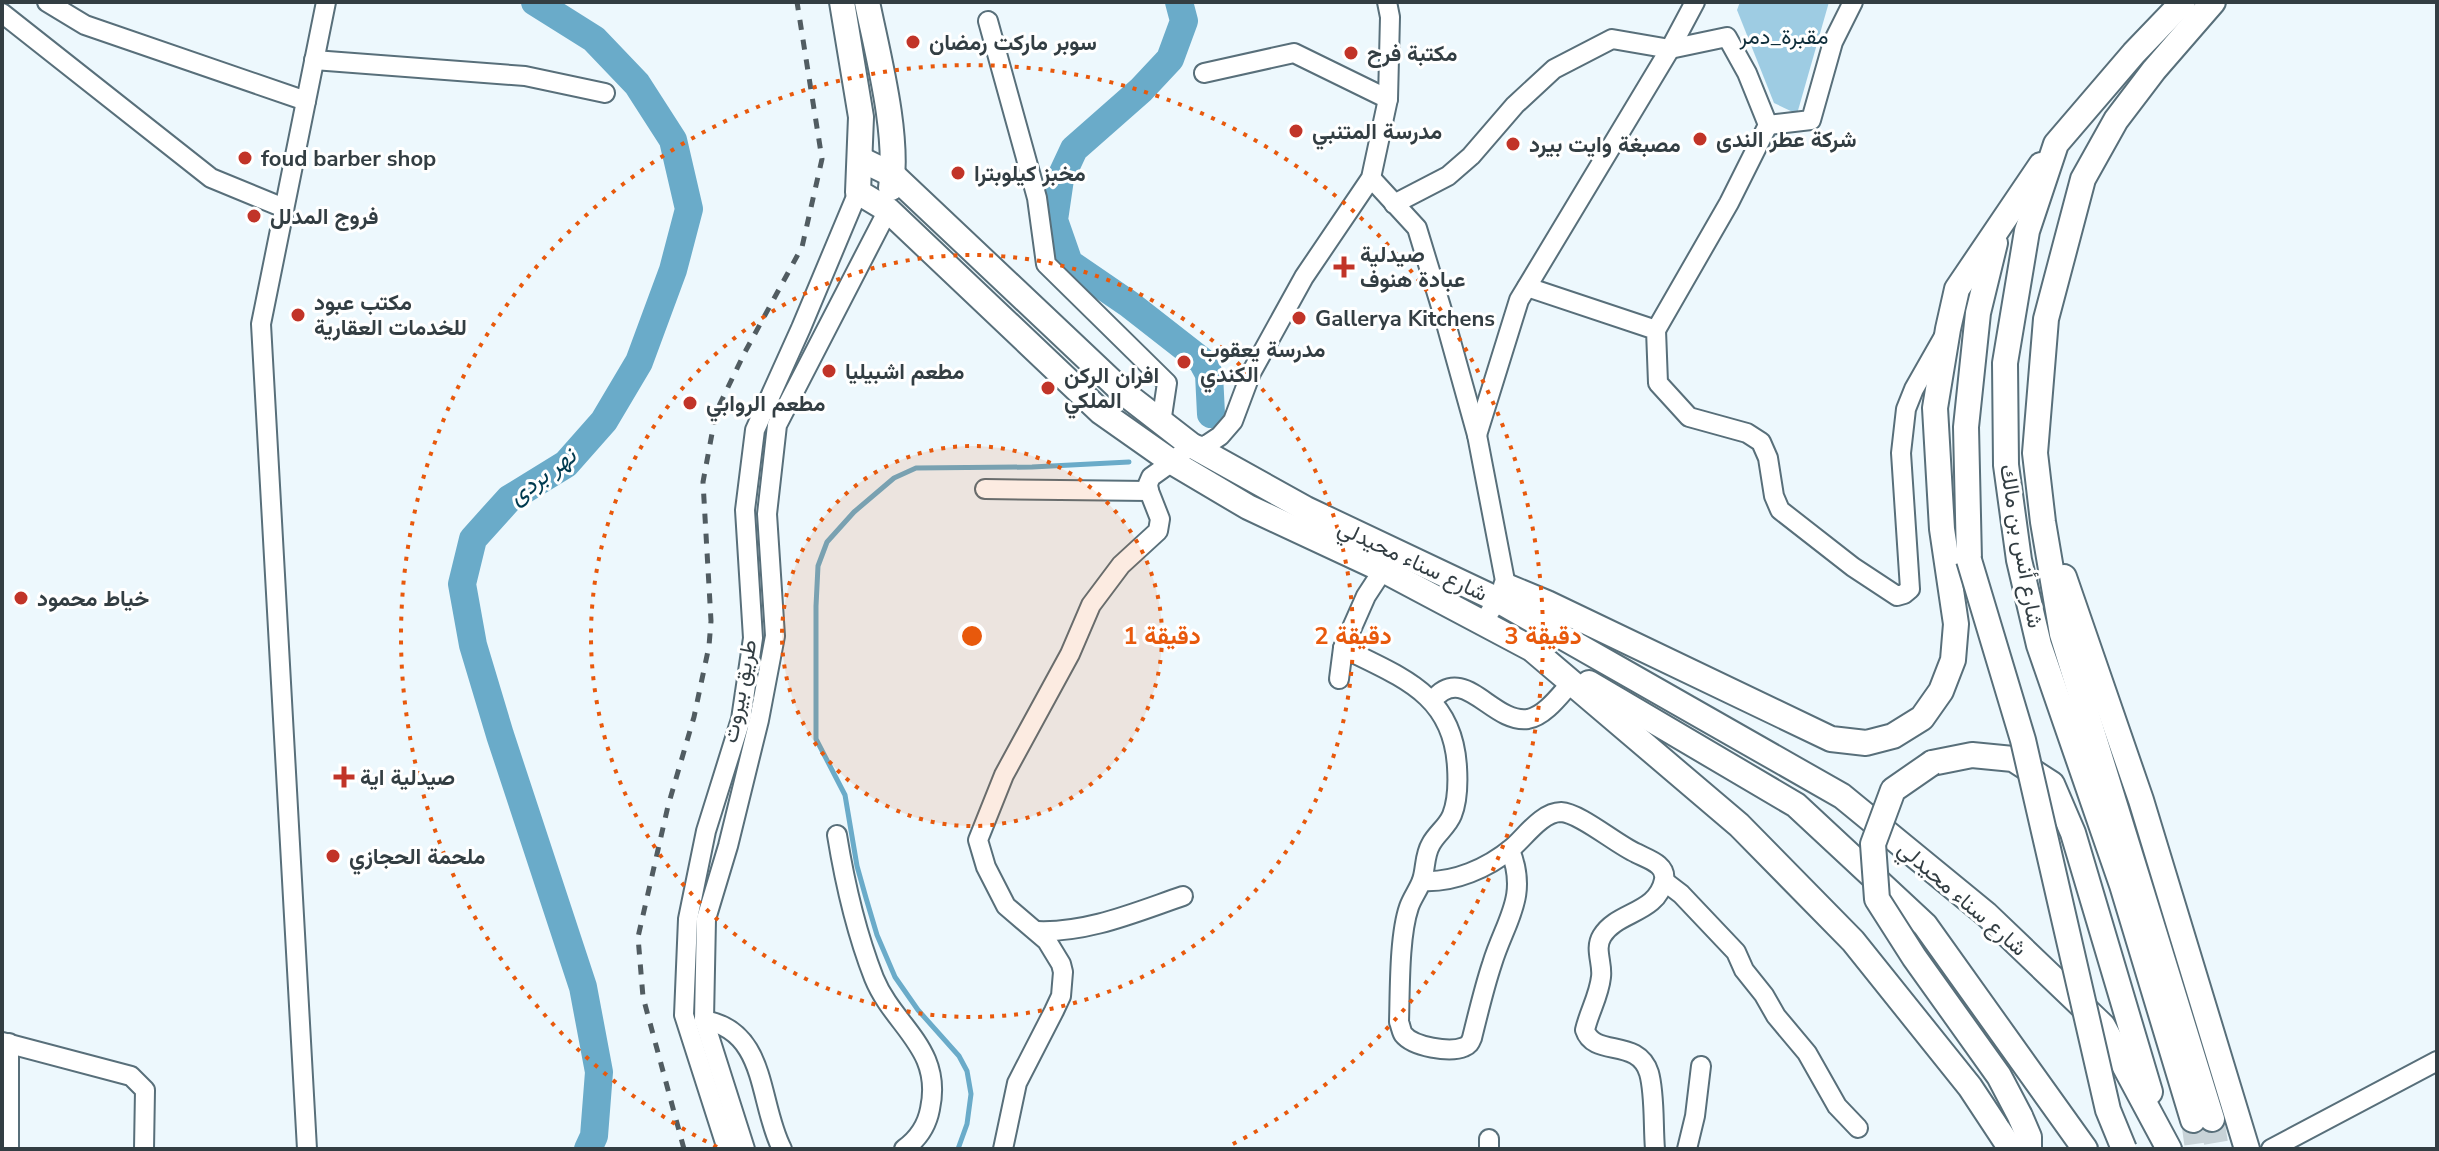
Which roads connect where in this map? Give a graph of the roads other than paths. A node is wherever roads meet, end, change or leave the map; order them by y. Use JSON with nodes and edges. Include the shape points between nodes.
{"nodes":[{"id":1,"x":47,"y":2,"type":"edge"},
{"id":2,"x":326,"y":2,"type":"edge"},
{"id":3,"x":842,"y":2,"type":"edge"},
{"id":4,"x":867,"y":2,"type":"edge"},
{"id":5,"x":1387,"y":2,"type":"edge"},
{"id":6,"x":1695,"y":2,"type":"edge"},
{"id":7,"x":1853,"y":2,"type":"edge"},
{"id":8,"x":2183,"y":2,"type":"edge"},
{"id":9,"x":2213,"y":2,"type":"edge"},
{"id":10,"x":2,"y":13,"type":"edge"},
{"id":11,"x":988,"y":21,"type":"dead end"},
{"id":12,"x":1670,"y":49,"type":"junction"},
{"id":13,"x":2134,"y":53,"type":"junction"},
{"id":14,"x":314,"y":60,"type":"junction"},
{"id":15,"x":2154,"y":70,"type":"junction"},
{"id":16,"x":1204,"y":73,"type":"dead end"},
{"id":17,"x":605,"y":93,"type":"dead end"},
{"id":18,"x":1388,"y":99,"type":"junction"},
{"id":19,"x":306,"y":101,"type":"junction"},
{"id":20,"x":1768,"y":125,"type":"junction"},
{"id":21,"x":2056,"y":144,"type":"junction"},
{"id":22,"x":860,"y":159,"type":"junction"},
{"id":23,"x":893,"y":175,"type":"junction"},
{"id":24,"x":1371,"y":178,"type":"junction"},
{"id":25,"x":858,"y":192,"type":"junction"},
{"id":26,"x":1394,"y":204,"type":"junction"},
{"id":27,"x":284,"y":208,"type":"junction"},
{"id":28,"x":888,"y":210,"type":"junction"},
{"id":29,"x":2000,"y":225,"type":"junction"},
{"id":30,"x":1527,"y":287,"type":"junction"},
{"id":31,"x":1948,"y":329,"type":"junction"},
{"id":32,"x":1656,"y":330,"type":"junction"},
{"id":33,"x":1161,"y":423,"type":"junction"},
{"id":34,"x":1477,"y":435,"type":"junction"},
{"id":35,"x":1191,"y":445,"type":"junction"},
{"id":36,"x":1172,"y":462,"type":"junction"},
{"id":37,"x":985,"y":489,"type":"dead end"},
{"id":38,"x":1149,"y":491,"type":"junction"},
{"id":39,"x":2043,"y":522,"type":"junction"},
{"id":40,"x":1383,"y":570,"type":"junction"},
{"id":41,"x":1501,"y":593,"type":"junction"},
{"id":42,"x":1483,"y":623,"type":"junction"},
{"id":43,"x":1343,"y":648,"type":"junction"},
{"id":44,"x":1532,"y":649,"type":"junction"},
{"id":45,"x":1339,"y":679,"type":"dead end"},
{"id":46,"x":1571,"y":683,"type":"junction"},
{"id":47,"x":1433,"y":700,"type":"junction"},
{"id":48,"x":837,"y":835,"type":"dead end"},
{"id":49,"x":1510,"y":850,"type":"junction"},
{"id":50,"x":1422,"y":881,"type":"junction"},
{"id":51,"x":1664,"y":881,"type":"junction"},
{"id":52,"x":1183,"y":896,"type":"dead end"},
{"id":53,"x":1037,"y":931,"type":"junction"},
{"id":54,"x":704,"y":1020,"type":"junction"},
{"id":55,"x":5,"y":1043,"type":"edge"},
{"id":56,"x":2437,"y":1061,"type":"edge"},
{"id":57,"x":1701,"y":1066,"type":"dead end"},
{"id":58,"x":2158,"y":1126,"type":"junction"},
{"id":59,"x":1858,"y":1128,"type":"dead end"},
{"id":60,"x":9,"y":1149,"type":"edge"},
{"id":61,"x":144,"y":1149,"type":"edge"},
{"id":62,"x":307,"y":1149,"type":"edge"},
{"id":63,"x":727,"y":1149,"type":"edge"},
{"id":64,"x":745,"y":1149,"type":"edge"},
{"id":65,"x":782,"y":1149,"type":"edge"},
{"id":66,"x":904,"y":1149,"type":"edge"},
{"id":67,"x":1003,"y":1149,"type":"edge"},
{"id":68,"x":1655,"y":1149,"type":"edge"},
{"id":69,"x":1687,"y":1149,"type":"edge"},
{"id":70,"x":2011,"y":1149,"type":"edge"},
{"id":71,"x":2029,"y":1149,"type":"edge"},
{"id":72,"x":2085,"y":1149,"type":"edge"},
{"id":73,"x":2124,"y":1149,"type":"edge"},
{"id":74,"x":2169,"y":1149,"type":"edge"},
{"id":75,"x":2247,"y":1149,"type":"edge"},
{"id":76,"x":2271,"y":1149,"type":"edge"}],
"edges":[{"from":1,"to":19,"type":"street","via":[[85,25]]},
{"from":2,"to":14,"type":"street"},
{"from":3,"to":22,"type":"main road","via":[[861,117]]},
{"from":4,"to":23,"type":"main road","via":[[888,114]]},
{"from":5,"to":18,"type":"street"},
{"from":6,"to":12,"type":"street"},
{"from":7,"to":20,"type":"street","via":[[1833,42],[1811,120]]},
{"from":8,"to":13,"type":"main road","name":"شارع أنس بن مالك"},
{"from":9,"to":15,"type":"main road","name":"شارع أنس بن مالك"},
{"from":10,"to":27,"type":"street","via":[[211,178]]},
{"from":11,"to":33,"type":"street","via":[[1037,198],[1046,264],[1167,383]]},
{"from":12,"to":20,"type":"street","via":[[1727,37]]},
{"from":12,"to":26,"type":"street","via":[[1612,39],[1554,69],[1448,176]]},
{"from":12,"to":30,"type":"street"},
{"from":13,"to":15,"type":"main road"},
{"from":13,"to":21,"type":"main road","name":"شارع أنس بن مالك"},
{"from":14,"to":17,"type":"street","via":[[525,76]]},
{"from":14,"to":19,"type":"street"},
{"from":15,"to":39,"type":"main road","name":"شارع أنس بن مالك","via":[[2116,120],[2083,179],[2046,319],[2035,453]]},
{"from":16,"to":18,"type":"street","via":[[1294,53]]},
{"from":18,"to":24,"type":"street"},
{"from":19,"to":27,"type":"street"},
{"from":20,"to":32,"type":"street"},
{"from":21,"to":29,"type":"main road"},
{"from":21,"to":39,"type":"main road","name":"شارع أنس بن مالك","via":[[2027,231],[2005,363],[2006,465],[2019,560],[2039,645],[2203,1120],[2062,634]]},
{"from":22,"to":23,"type":"main road","name":"شارع سناء محيدلي"},
{"from":22,"to":25,"type":"main road"},
{"from":23,"to":28,"type":"main road"},
{"from":23,"to":33,"type":"main road","name":"شارع سناء محيدلي"},
{"from":24,"to":26,"type":"street"},
{"from":24,"to":35,"type":"street","via":[[1304,277],[1251,373],[1233,421],[1205,446]]},
{"from":25,"to":28,"type":"main road"},
{"from":25,"to":63,"type":"street","via":[[755,430],[745,510],[753,638],[741,719],[706,831],[688,919],[684,1015]]},
{"from":26,"to":34,"type":"street","via":[[1417,228]]},
{"from":27,"to":62,"type":"street","via":[[261,324]]},
{"from":28,"to":36,"type":"main road","via":[[1101,412]]},
{"from":28,"to":54,"type":"street","name":"طريق بيروت","via":[[777,425],[767,514],[775,636],[759,720],[706,919]]},
{"from":29,"to":31,"type":"main road","via":[[1957,289]]},
{"from":29,"to":73,"type":"main road","bridge":true,"via":[[1978,313],[1966,427],[1969,560],[2023,740],[2108,1110]]},
{"from":30,"to":32,"type":"street"},
{"from":30,"to":34,"type":"street"},
{"from":31,"to":32,"type":"street","via":[[1906,409],[1901,453],[1910,589],[1901,596],[1853,567],[1780,510],[1761,442],[1689,417],[1658,383]]},
{"from":31,"to":41,"type":"main road","via":[[1935,408],[1942,529],[1956,624],[1953,660],[1941,691],[1922,718],[1893,736],[1866,743],[1831,739],[1547,603]]},
{"from":33,"to":35,"type":"main road","name":"شارع سناء محيدلي"},
{"from":34,"to":41,"type":"street"},
{"from":35,"to":36,"type":"street"},
{"from":35,"to":41,"type":"main road","name":"شارع سناء محيدلي","via":[[1306,509]]},
{"from":36,"to":38,"type":"street","via":[[1151,477]]},
{"from":36,"to":40,"type":"main road","via":[[1248,507]]},
{"from":37,"to":38,"type":"street"},
{"from":38,"to":53,"type":"street","via":[[1160,519],[1158,531],[1121,565],[1091,605],[1004,775],[978,840],[1006,906]]},
{"from":39,"to":75,"type":"main road","via":[[2141,800]]},
{"from":40,"to":42,"type":"main road"},
{"from":40,"to":43,"type":"street"},
{"from":41,"to":42,"type":"street"},
{"from":41,"to":58,"type":"main road","name":"شارع سناء محيدلي","via":[[1842,796],[1986,914],[2103,1026]]},
{"from":42,"to":44,"type":"main road"},
{"from":43,"to":45,"type":"street"},
{"from":43,"to":47,"type":"street"},
{"from":44,"to":46,"type":"main road"},
{"from":44,"to":72,"type":"main road","name":"شارع سناء محيدلي","via":[[1796,805],[1925,925]]},
{"from":46,"to":47,"type":"street","via":[[1528,719],[1506,715],[1462,689],[1449,687]]},
{"from":46,"to":70,"type":"main road","via":[[1739,825],[1853,941],[1970,1087]]},
{"from":47,"to":50,"type":"street","via":[[1454,737],[1458,777],[1453,813],[1430,846]]},
{"from":48,"to":66,"type":"street","via":[[862,946],[884,997],[922,1049],[932,1079],[929,1116]]},
{"from":49,"to":50,"type":"street","via":[[1450,880]]},
{"from":49,"to":50,"type":"street","via":[[1517,895],[1472,1038],[1464,1048],[1419,1045],[1403,1034],[1399,1022],[1403,932]]},
{"from":49,"to":51,"type":"street","via":[[1560,812],[1658,864]]},
{"from":51,"to":59,"type":"street","via":[[1736,952],[1837,1106]]},
{"from":51,"to":68,"type":"street","via":[[1651,903],[1603,934],[1597,951],[1601,984],[1585,1030],[1593,1042],[1628,1050],[1644,1063]]},
{"from":52,"to":53,"type":"street","via":[[1084,928]]},
{"from":53,"to":67,"type":"street","via":[[1061,964],[1063,983],[1017,1083]]},
{"from":54,"to":64,"type":"street","name":"طريق بيروت"},
{"from":54,"to":65,"type":"street","via":[[734,1031],[748,1047]]},
{"from":55,"to":60,"type":"street"},
{"from":55,"to":61,"type":"street","via":[[131,1076],[145,1090]]},
{"from":56,"to":76,"type":"street"},
{"from":57,"to":69,"type":"street"},
{"from":58,"to":71,"type":"main road","bridge":true,"via":[[2073,833],[2052,784],[2013,759],[1972,755],[1932,763],[1893,790],[1873,844],[1877,899],[1999,1076],[2029,1137]]},
{"from":58,"to":74,"type":"main road","name":"شارع سناء محيدلي"}]}
